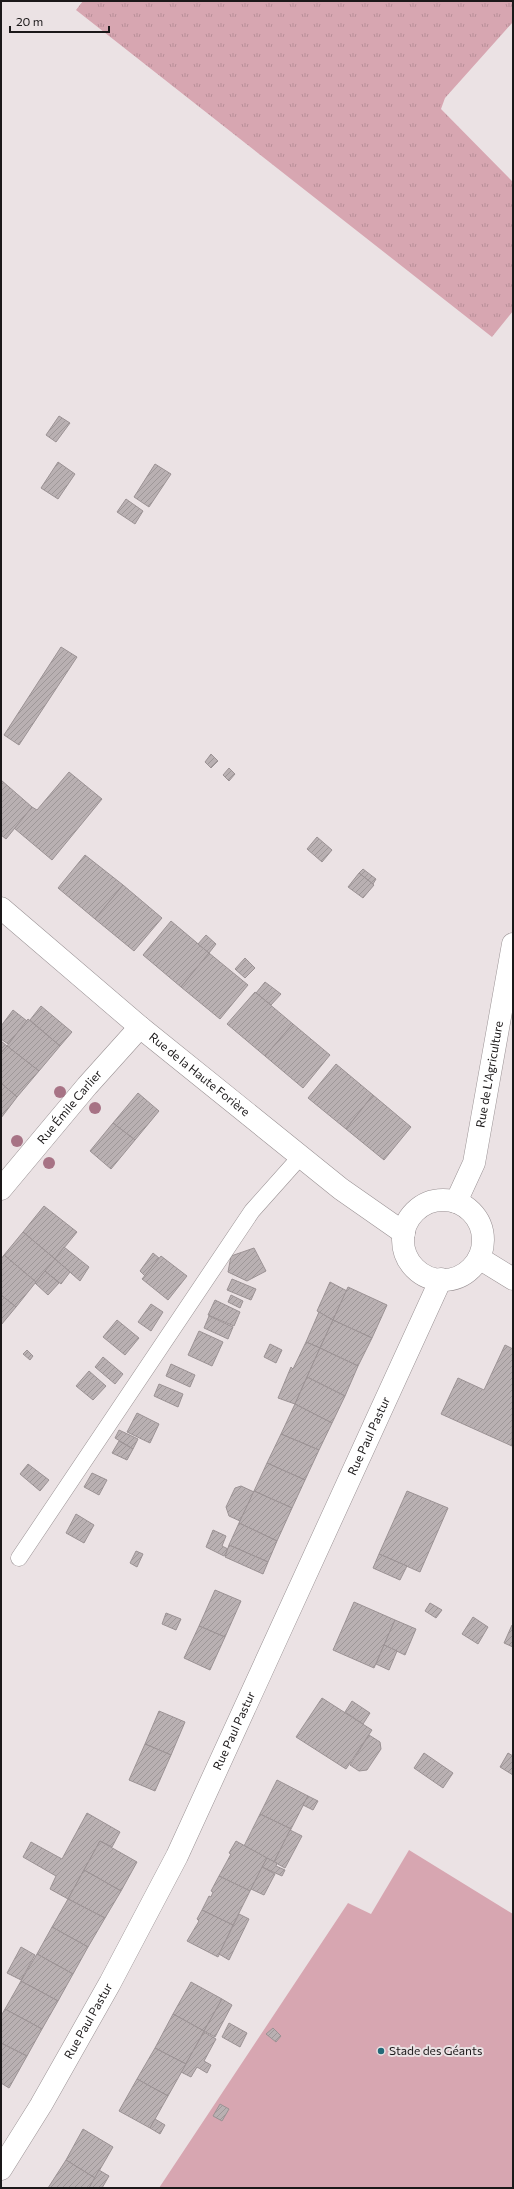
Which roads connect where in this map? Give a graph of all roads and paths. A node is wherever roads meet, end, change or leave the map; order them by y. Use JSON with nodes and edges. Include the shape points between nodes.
{"nodes":[{"id":1,"x":1,"y":908,"type":"edge"},
{"id":2,"x":513,"y":944,"type":"edge"},
{"id":3,"x":140,"y":1027,"type":"junction"},
{"id":4,"x":301,"y":1156,"type":"junction"},
{"id":5,"x":1,"y":1189,"type":"edge"},
{"id":6,"x":456,"y":1202,"type":"junction"},
{"id":7,"x":404,"y":1233,"type":"junction"},
{"id":8,"x":479,"y":1258,"type":"junction"},
{"id":9,"x":441,"y":1279,"type":"junction"},
{"id":10,"x":513,"y":1279,"type":"edge"},
{"id":11,"x":19,"y":1558,"type":"dead end"},
{"id":12,"x":1,"y":2169,"type":"edge"}],
"edges":[{"from":1,"to":3,"type":"street","name":"Rue de la Haute Forière"},
{"from":2,"to":6,"type":"street","name":"Rue de L'Agriculture","via":[[474,1163]]},
{"from":3,"to":4,"type":"street","name":"Rue de la Haute Forière"},
{"from":3,"to":5,"type":"street","name":"Rue Émile Carlier"},
{"from":4,"to":7,"type":"street","name":"Rue de la Haute Forière","via":[[341,1189]]},
{"from":4,"to":11,"type":"lane","via":[[252,1211]]},
{"from":6,"to":7,"type":"street","via":[[445,1200],[424,1205],[408,1221]]},
{"from":6,"to":8,"type":"street","via":[[468,1208],[478,1218],[483,1231],[483,1245]]},
{"from":7,"to":9,"type":"street","via":[[404,1246],[409,1261],[423,1274]]},
{"from":8,"to":9,"type":"street","via":[[463,1274]]},
{"from":8,"to":10,"type":"street"},
{"from":9,"to":12,"type":"street","name":"Rue Paul Pastur","via":[[177,1856],[102,1997],[41,2105]]}]}
